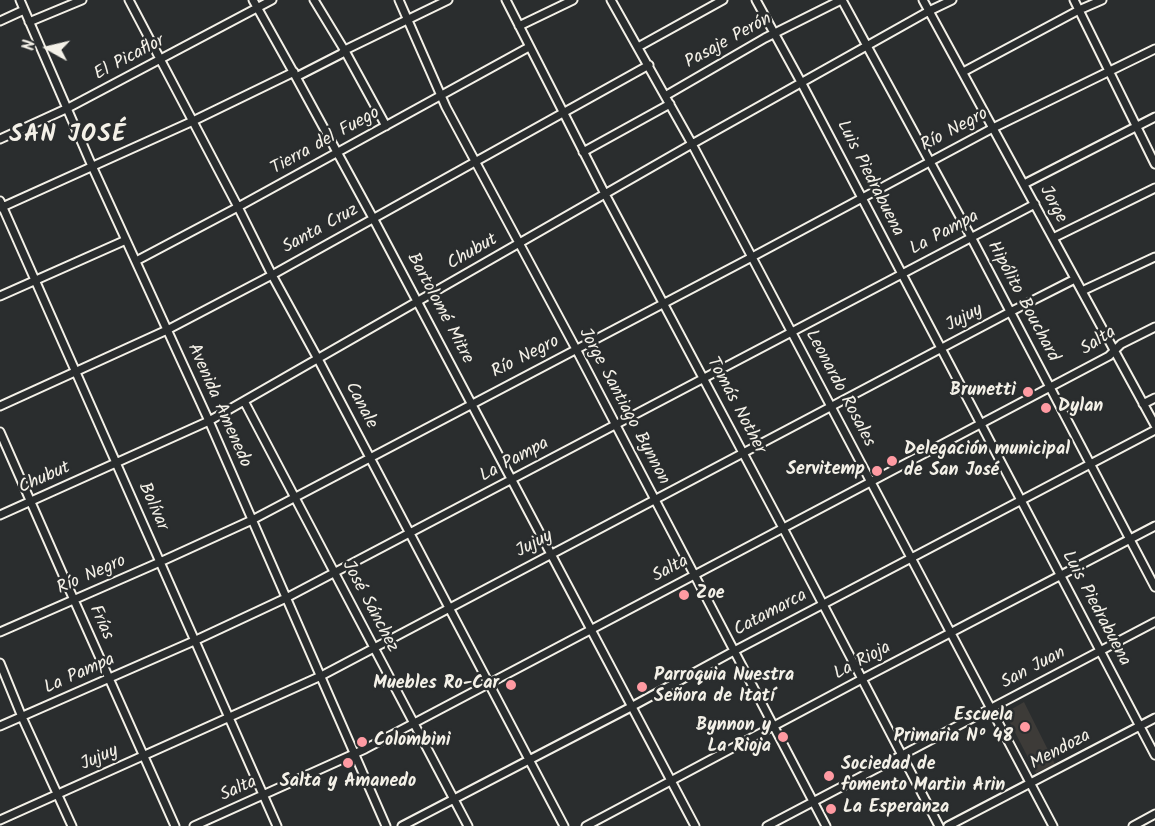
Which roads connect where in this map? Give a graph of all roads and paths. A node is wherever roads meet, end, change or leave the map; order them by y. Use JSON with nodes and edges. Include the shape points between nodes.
{"nodes":[{"id":1,"x":20,"y":0,"type":"edge"},
{"id":2,"x":82,"y":0,"type":"edge"},
{"id":3,"x":129,"y":0,"type":"edge"},
{"id":4,"x":252,"y":0,"type":"edge"},
{"id":5,"x":272,"y":0,"type":"edge"},
{"id":6,"x":314,"y":0,"type":"edge"},
{"id":7,"x":399,"y":0,"type":"edge"},
{"id":8,"x":448,"y":0,"type":"edge"},
{"id":9,"x":506,"y":0,"type":"edge"},
{"id":10,"x":573,"y":0,"type":"edge"},
{"id":11,"x":612,"y":0,"type":"edge"},
{"id":12,"x":723,"y":0,"type":"edge"},
{"id":13,"x":756,"y":0,"type":"edge"},
{"id":14,"x":841,"y":0,"type":"edge"},
{"id":15,"x":923,"y":0,"type":"edge"},
{"id":16,"x":952,"y":0,"type":"edge"},
{"id":17,"x":1074,"y":0,"type":"edge"},
{"id":18,"x":1102,"y":0,"type":"edge"},
{"id":19,"x":257,"y":8,"type":"junction"},
{"id":20,"x":24,"y":10,"type":"junction"},
{"id":21,"x":1079,"y":10,"type":"junction"},
{"id":22,"x":929,"y":11,"type":"junction"},
{"id":23,"x":408,"y":19,"type":"junction"},
{"id":24,"x":0,"y":21,"type":"edge"},
{"id":25,"x":29,"y":22,"type":"junction"},
{"id":26,"x":519,"y":26,"type":"junction"},
{"id":27,"x":774,"y":34,"type":"junction"},
{"id":28,"x":867,"y":45,"type":"junction"},
{"id":29,"x":529,"y":47,"type":"junction"},
{"id":30,"x":638,"y":47,"type":"junction"},
{"id":31,"x":1155,"y":49,"type":"edge"},
{"id":32,"x":345,"y":51,"type":"junction"},
{"id":33,"x":161,"y":60,"type":"junction"},
{"id":34,"x":649,"y":65,"type":"junction"},
{"id":35,"x":1109,"y":71,"type":"junction"},
{"id":36,"x":963,"y":72,"type":"junction"},
{"id":37,"x":295,"y":75,"type":"junction"},
{"id":38,"x":801,"y":82,"type":"junction"},
{"id":39,"x":441,"y":95,"type":"junction"},
{"id":40,"x":666,"y":96,"type":"junction"},
{"id":41,"x":670,"y":104,"type":"junction"},
{"id":42,"x":68,"y":108,"type":"junction"},
{"id":43,"x":563,"y":113,"type":"junction"},
{"id":44,"x":1155,"y":117,"type":"edge"},
{"id":45,"x":193,"y":121,"type":"junction"},
{"id":46,"x":386,"y":126,"type":"junction"},
{"id":47,"x":1137,"y":126,"type":"junction"},
{"id":48,"x":993,"y":128,"type":"junction"},
{"id":49,"x":0,"y":139,"type":"edge"},
{"id":50,"x":692,"y":144,"type":"junction"},
{"id":51,"x":338,"y":152,"type":"junction"},
{"id":52,"x":584,"y":152,"type":"junction"},
{"id":53,"x":930,"y":161,"type":"junction"},
{"id":54,"x":475,"y":162,"type":"junction"},
{"id":55,"x":1155,"y":164,"type":"edge"},
{"id":56,"x":92,"y":166,"type":"junction"},
{"id":57,"x":1024,"y":184,"type":"junction"},
{"id":58,"x":1155,"y":188,"type":"edge"},
{"id":59,"x":605,"y":194,"type":"junction"},
{"id":60,"x":861,"y":198,"type":"junction"},
{"id":61,"x":1035,"y":204,"type":"junction"},
{"id":62,"x":1,"y":206,"type":"edge"},
{"id":63,"x":238,"y":207,"type":"junction"},
{"id":64,"x":373,"y":218,"type":"junction"},
{"id":65,"x":971,"y":237,"type":"junction"},
{"id":66,"x":1053,"y":238,"type":"junction"},
{"id":67,"x":126,"y":240,"type":"junction"},
{"id":68,"x":520,"y":244,"type":"junction"},
{"id":69,"x":752,"y":257,"type":"junction"},
{"id":70,"x":1155,"y":257,"type":"edge"},
{"id":71,"x":136,"y":261,"type":"junction"},
{"id":72,"x":901,"y":274,"type":"junction"},
{"id":73,"x":272,"y":275,"type":"junction"},
{"id":74,"x":1075,"y":279,"type":"junction"},
{"id":75,"x":35,"y":280,"type":"junction"},
{"id":76,"x":1082,"y":291,"type":"junction"},
{"id":77,"x":0,"y":296,"type":"edge"},
{"id":78,"x":418,"y":302,"type":"junction"},
{"id":79,"x":663,"y":303,"type":"junction"},
{"id":80,"x":1010,"y":312,"type":"junction"},
{"id":81,"x":1155,"y":327,"type":"edge"},
{"id":82,"x":167,"y":330,"type":"junction"},
{"id":83,"x":791,"y":331,"type":"junction"},
{"id":84,"x":576,"y":349,"type":"junction"},
{"id":85,"x":941,"y":349,"type":"junction"},
{"id":86,"x":1115,"y":351,"type":"junction"},
{"id":87,"x":318,"y":359,"type":"junction"},
{"id":88,"x":76,"y":372,"type":"junction"},
{"id":89,"x":703,"y":378,"type":"junction"},
{"id":90,"x":1050,"y":388,"type":"junction"},
{"id":91,"x":1155,"y":398,"type":"edge"},
{"id":92,"x":244,"y":401,"type":"junction"},
{"id":93,"x":471,"y":403,"type":"junction"},
{"id":94,"x":1143,"y":404,"type":"junction"},
{"id":95,"x":0,"y":406,"type":"edge"},
{"id":96,"x":831,"y":407,"type":"junction"},
{"id":97,"x":209,"y":422,"type":"junction"},
{"id":98,"x":615,"y":425,"type":"junction"},
{"id":99,"x":980,"y":425,"type":"junction"},
{"id":100,"x":1155,"y":425,"type":"edge"},
{"id":101,"x":1155,"y":430,"type":"edge"},
{"id":102,"x":0,"y":432,"type":"edge"},
{"id":103,"x":743,"y":453,"type":"junction"},
{"id":104,"x":370,"y":458,"type":"junction"},
{"id":105,"x":1090,"y":463,"type":"junction"},
{"id":106,"x":117,"y":464,"type":"junction"},
{"id":107,"x":512,"y":479,"type":"junction"},
{"id":108,"x":871,"y":482,"type":"junction"},
{"id":109,"x":294,"y":497,"type":"junction"},
{"id":110,"x":1021,"y":499,"type":"junction"},
{"id":111,"x":655,"y":500,"type":"junction"},
{"id":112,"x":31,"y":502,"type":"junction"},
{"id":113,"x":0,"y":515,"type":"edge"},
{"id":114,"x":252,"y":520,"type":"junction"},
{"id":115,"x":1155,"y":526,"type":"edge"},
{"id":116,"x":783,"y":528,"type":"junction"},
{"id":117,"x":410,"y":532,"type":"junction"},
{"id":118,"x":1130,"y":539,"type":"junction"},
{"id":119,"x":551,"y":554,"type":"junction"},
{"id":120,"x":910,"y":558,"type":"junction"},
{"id":121,"x":160,"y":562,"type":"junction"},
{"id":122,"x":334,"y":572,"type":"junction"},
{"id":123,"x":695,"y":575,"type":"junction"},
{"id":124,"x":1060,"y":576,"type":"junction"},
{"id":125,"x":1155,"y":587,"type":"edge"},
{"id":126,"x":286,"y":598,"type":"junction"},
{"id":127,"x":74,"y":600,"type":"junction"},
{"id":128,"x":822,"y":604,"type":"junction"},
{"id":129,"x":449,"y":608,"type":"junction"},
{"id":130,"x":1155,"y":622,"type":"edge"},
{"id":131,"x":591,"y":630,"type":"junction"},
{"id":132,"x":0,"y":632,"type":"edge"},
{"id":133,"x":951,"y":633,"type":"junction"},
{"id":134,"x":194,"y":640,"type":"junction"},
{"id":135,"x":374,"y":648,"type":"junction"},
{"id":136,"x":734,"y":651,"type":"junction"},
{"id":137,"x":1100,"y":651,"type":"junction"},
{"id":138,"x":0,"y":663,"type":"edge"},
{"id":139,"x":321,"y":676,"type":"junction"},
{"id":140,"x":109,"y":679,"type":"junction"},
{"id":141,"x":862,"y":679,"type":"junction"},
{"id":142,"x":489,"y":684,"type":"junction"},
{"id":143,"x":632,"y":707,"type":"junction"},
{"id":144,"x":991,"y":709,"type":"junction"},
{"id":145,"x":22,"y":717,"type":"junction"},
{"id":146,"x":229,"y":718,"type":"junction"},
{"id":147,"x":1155,"y":718,"type":"edge"},
{"id":148,"x":414,"y":724,"type":"junction"},
{"id":149,"x":0,"y":726,"type":"edge"},
{"id":150,"x":774,"y":726,"type":"junction"},
{"id":151,"x":1140,"y":726,"type":"junction"},
{"id":152,"x":355,"y":755,"type":"junction"},
{"id":153,"x":901,"y":755,"type":"junction"},
{"id":154,"x":1155,"y":755,"type":"edge"},
{"id":155,"x":143,"y":756,"type":"junction"},
{"id":156,"x":529,"y":759,"type":"junction"},
{"id":157,"x":672,"y":781,"type":"junction"},
{"id":158,"x":1030,"y":784,"type":"junction"},
{"id":159,"x":57,"y":794,"type":"junction"},
{"id":160,"x":263,"y":795,"type":"junction"},
{"id":161,"x":454,"y":799,"type":"junction"},
{"id":162,"x":814,"y":802,"type":"junction"},
{"id":163,"x":1155,"y":814,"type":"edge"},
{"id":164,"x":0,"y":820,"type":"edge"},
{"id":165,"x":72,"y":826,"type":"edge"},
{"id":166,"x":175,"y":826,"type":"edge"},
{"id":167,"x":194,"y":826,"type":"edge"},
{"id":168,"x":277,"y":826,"type":"edge"},
{"id":169,"x":386,"y":826,"type":"edge"},
{"id":170,"x":402,"y":826,"type":"edge"},
{"id":171,"x":468,"y":826,"type":"edge"},
{"id":172,"x":564,"y":826,"type":"edge"},
{"id":173,"x":586,"y":826,"type":"edge"},
{"id":174,"x":695,"y":826,"type":"edge"},
{"id":175,"x":767,"y":826,"type":"edge"},
{"id":176,"x":826,"y":826,"type":"edge"},
{"id":177,"x":939,"y":826,"type":"edge"},
{"id":178,"x":948,"y":826,"type":"edge"},
{"id":179,"x":1053,"y":826,"type":"edge"},
{"id":180,"x":1133,"y":826,"type":"edge"}],
"edges":[{"from":1,"to":20,"type":"street","name":"Avenida Amenedo"},
{"from":2,"to":25,"type":"street"},
{"from":3,"to":33,"type":"street","name":"Canale"},
{"from":4,"to":19,"type":"street","name":"Bartolomé Mitre"},
{"from":5,"to":19,"type":"street","name":"El Picaflor"},
{"from":6,"to":32,"type":"street"},
{"from":7,"to":23,"type":"street","name":"Jorge Santiago Bynnon"},
{"from":8,"to":23,"type":"street"},
{"from":9,"to":26,"type":"street","name":"Tomás Nother"},
{"from":10,"to":26,"type":"street"},
{"from":11,"to":30,"type":"street","name":"Leonardo Rosales"},
{"from":12,"to":30,"type":"street"},
{"from":13,"to":27,"type":"street","name":"Luis Piedrabuena"},
{"from":14,"to":27,"type":"street","name":"Pasaje Perón"},
{"from":14,"to":28,"type":"street","name":"Hipólito Bouchard"},
{"from":15,"to":22,"type":"street","name":"Jorge"},
{"from":16,"to":22,"type":"street","name":"Chubut"},
{"from":17,"to":21,"type":"street"},
{"from":18,"to":21,"type":"street"},
{"from":19,"to":33,"type":"street","name":"El Picaflor"},
{"from":19,"to":37,"type":"street","name":"Bartolomé Mitre"},
{"from":20,"to":24,"type":"street"},
{"from":20,"to":25,"type":"street","name":"Avenida Amenedo"},
{"from":21,"to":35,"type":"street"},
{"from":21,"to":36,"type":"street"},
{"from":22,"to":28,"type":"street","name":"Chubut"},
{"from":22,"to":36,"type":"street","name":"Jorge"},
{"from":23,"to":32,"type":"street"},
{"from":23,"to":39,"type":"street","name":"Jorge Santiago Bynnon"},
{"from":25,"to":42,"type":"street","name":"Avenida Amenedo"},
{"from":26,"to":29,"type":"street","name":"Tomás Nother"},
{"from":27,"to":38,"type":"street","name":"Luis Piedrabuena"},
{"from":27,"to":40,"type":"street","name":"Pasaje Perón"},
{"from":28,"to":38,"type":"street","name":"Chubut"},
{"from":28,"to":53,"type":"street","name":"Hipólito Bouchard"},
{"from":29,"to":39,"type":"street","name":"Tierra del Fuego"},
{"from":29,"to":43,"type":"street","name":"Tomás Nother"},
{"from":30,"to":34,"type":"street","name":"Leonardo Rosales"},
{"from":31,"to":35,"type":"street","name":"Río Negro"},
{"from":32,"to":37,"type":"street"},
{"from":32,"to":46,"type":"street"},
{"from":33,"to":42,"type":"street","name":"El Picaflor"},
{"from":33,"to":45,"type":"street","name":"Canale"},
{"from":34,"to":40,"type":"street","name":"Leonardo Rosales"},
{"from":34,"to":43,"type":"street","name":"Santa Cruz"},
{"from":35,"to":47,"type":"street"},
{"from":35,"to":48,"type":"street","name":"Río Negro"},
{"from":36,"to":48,"type":"street","name":"Jorge"},
{"from":37,"to":45,"type":"street"},
{"from":37,"to":51,"type":"street","name":"Bartolomé Mitre"},
{"from":38,"to":50,"type":"street","name":"Chubut"},
{"from":38,"to":60,"type":"street","name":"Luis Piedrabuena"},
{"from":39,"to":46,"type":"street","name":"Tierra del Fuego"},
{"from":39,"to":54,"type":"street","name":"Jorge Santiago Bynnon"},
{"from":40,"to":41,"type":"street","name":"Leonardo Rosales"},
{"from":41,"to":50,"type":"street","name":"Leonardo Rosales"},
{"from":41,"to":52,"type":"street"},
{"from":42,"to":49,"type":"street","name":"El Picaflor"},
{"from":42,"to":56,"type":"street","name":"Avenida Amenedo"},
{"from":43,"to":52,"type":"street","name":"Tomás Nother"},
{"from":43,"to":54,"type":"street","name":"Santa Cruz"},
{"from":44,"to":47,"type":"street"},
{"from":45,"to":56,"type":"street"},
{"from":45,"to":63,"type":"street","name":"Canale"},
{"from":46,"to":51,"type":"street","name":"Tierra del Fuego"},
{"from":47,"to":55,"type":"street"},
{"from":47,"to":57,"type":"street"},
{"from":48,"to":53,"type":"street","name":"Río Negro"},
{"from":48,"to":57,"type":"street","name":"Jorge"},
{"from":50,"to":59,"type":"street","name":"Chubut"},
{"from":50,"to":69,"type":"street","name":"Leonardo Rosales"},
{"from":51,"to":63,"type":"street","name":"Tierra del Fuego"},
{"from":51,"to":64,"type":"street","name":"Bartolomé Mitre"},
{"from":52,"to":59,"type":"street","name":"Tomás Nother"},
{"from":53,"to":60,"type":"street","name":"Río Negro"},
{"from":53,"to":65,"type":"street","name":"Hipólito Bouchard"},
{"from":54,"to":64,"type":"street","name":"Santa Cruz"},
{"from":54,"to":68,"type":"street","name":"Jorge Santiago Bynnon"},
{"from":56,"to":62,"type":"street"},
{"from":56,"to":67,"type":"street","name":"Avenida Amenedo"},
{"from":57,"to":61,"type":"street","name":"Jorge"},
{"from":58,"to":66,"type":"street"},
{"from":59,"to":68,"type":"street","name":"Chubut"},
{"from":59,"to":79,"type":"street","name":"Tomás Nother"},
{"from":60,"to":69,"type":"street","name":"Río Negro"},
{"from":60,"to":72,"type":"street","name":"Luis Piedrabuena"},
{"from":61,"to":65,"type":"street","name":"La Pampa"},
{"from":61,"to":66,"type":"street","name":"Jorge"},
{"from":62,"to":75,"type":"street","name":"Bolívar"},
{"from":63,"to":71,"type":"street","name":"Tierra del Fuego"},
{"from":63,"to":73,"type":"street","name":"Canale"},
{"from":64,"to":73,"type":"street","name":"Santa Cruz"},
{"from":64,"to":78,"type":"street","name":"Bartolomé Mitre"},
{"from":65,"to":72,"type":"street","name":"La Pampa"},
{"from":65,"to":80,"type":"street","name":"Hipólito Bouchard"},
{"from":66,"to":74,"type":"street","name":"Jorge"},
{"from":67,"to":71,"type":"street","name":"Avenida Amenedo"},
{"from":67,"to":75,"type":"street"},
{"from":68,"to":78,"type":"street","name":"Chubut"},
{"from":68,"to":84,"type":"street","name":"Jorge Santiago Bynnon"},
{"from":69,"to":79,"type":"street","name":"Río Negro"},
{"from":69,"to":83,"type":"street","name":"Leonardo Rosales"},
{"from":70,"to":76,"type":"street"},
{"from":71,"to":82,"type":"street","name":"Avenida Amenedo"},
{"from":72,"to":83,"type":"street","name":"La Pampa"},
{"from":72,"to":85,"type":"street","name":"Luis Piedrabuena"},
{"from":73,"to":82,"type":"street","name":"Santa Cruz"},
{"from":73,"to":87,"type":"street","name":"Canale"},
{"from":74,"to":76,"type":"street","name":"Jorge"},
{"from":74,"to":80,"type":"street","name":"Jujuy"},
{"from":75,"to":77,"type":"street"},
{"from":75,"to":88,"type":"street","name":"Bolívar"},
{"from":76,"to":86,"type":"street","name":"Jorge"},
{"from":78,"to":87,"type":"street","name":"Chubut"},
{"from":78,"to":93,"type":"street","name":"Bartolomé Mitre"},
{"from":79,"to":84,"type":"street","name":"Río Negro"},
{"from":79,"to":89,"type":"street","name":"Tomás Nother"},
{"from":80,"to":85,"type":"street","name":"Jujuy"},
{"from":80,"to":90,"type":"street","name":"Hipólito Bouchard"},
{"from":81,"to":86,"type":"street","name":"Salta"},
{"from":82,"to":88,"type":"street","name":"Santa Cruz"},
{"from":82,"to":97,"type":"street","name":"Avenida Amenedo"},
{"from":83,"to":89,"type":"street","name":"La Pampa"},
{"from":83,"to":96,"type":"street","name":"Leonardo Rosales"},
{"from":84,"to":93,"type":"street","name":"Río Negro"},
{"from":84,"to":98,"type":"street","name":"Jorge Santiago Bynnon"},
{"from":85,"to":96,"type":"street","name":"Jujuy"},
{"from":85,"to":99,"type":"street","name":"Luis Piedrabuena"},
{"from":86,"to":90,"type":"street","name":"Salta"},
{"from":86,"to":94,"type":"street","name":"Jorge"},
{"from":87,"to":92,"type":"street","name":"Chubut"},
{"from":87,"to":104,"type":"street","name":"Canale"},
{"from":88,"to":95,"type":"street","name":"Santa Cruz"},
{"from":88,"to":106,"type":"street","name":"Bolívar"},
{"from":89,"to":98,"type":"street","name":"La Pampa"},
{"from":89,"to":103,"type":"street","name":"Tomás Nother"},
{"from":90,"to":99,"type":"street","name":"Salta"},
{"from":90,"to":105,"type":"street","name":"Hipólito Bouchard"},
{"from":91,"to":94,"type":"street"},
{"from":92,"to":97,"type":"street","name":"Chubut"},
{"from":92,"to":109,"type":"street","name":"José Sánchez"},
{"from":93,"to":104,"type":"street","name":"Río Negro"},
{"from":93,"to":107,"type":"street","name":"Bartolomé Mitre"},
{"from":94,"to":100,"type":"street","name":"Jorge"},
{"from":96,"to":103,"type":"street","name":"Jujuy"},
{"from":96,"to":108,"type":"street","name":"Leonardo Rosales"},
{"from":97,"to":106,"type":"street","name":"Chubut"},
{"from":97,"to":114,"type":"street","name":"Avenida Amenedo"},
{"from":98,"to":107,"type":"street","name":"La Pampa"},
{"from":98,"to":111,"type":"street","name":"Jorge Santiago Bynnon"},
{"from":99,"to":108,"type":"street","name":"Salta"},
{"from":99,"to":110,"type":"street","name":"Luis Piedrabuena"},
{"from":101,"to":105,"type":"street","name":"Catamarca"},
{"from":102,"to":112,"type":"street","name":"Frías"},
{"from":103,"to":111,"type":"street","name":"Jujuy"},
{"from":103,"to":116,"type":"street","name":"Tomás Nother"},
{"from":104,"to":109,"type":"street","name":"Río Negro"},
{"from":104,"to":117,"type":"street","name":"Canale"},
{"from":105,"to":110,"type":"street","name":"Catamarca"},
{"from":105,"to":118,"type":"street","name":"Hipólito Bouchard"},
{"from":106,"to":112,"type":"street","name":"Chubut"},
{"from":106,"to":121,"type":"street","name":"Bolívar"},
{"from":107,"to":117,"type":"street","name":"La Pampa"},
{"from":107,"to":119,"type":"street","name":"Bartolomé Mitre"},
{"from":108,"to":116,"type":"street","name":"Salta"},
{"from":108,"to":120,"type":"street","name":"Leonardo Rosales"},
{"from":109,"to":114,"type":"street","name":"Río Negro"},
{"from":109,"to":122,"type":"street","name":"José Sánchez"},
{"from":110,"to":120,"type":"street","name":"Catamarca"},
{"from":110,"to":124,"type":"street","name":"Luis Piedrabuena"},
{"from":111,"to":119,"type":"street","name":"Jujuy"},
{"from":111,"to":123,"type":"street","name":"Jorge Santiago Bynnon"},
{"from":112,"to":113,"type":"street","name":"Chubut"},
{"from":112,"to":127,"type":"street","name":"Frías"},
{"from":114,"to":121,"type":"street","name":"Río Negro"},
{"from":114,"to":126,"type":"street","name":"Avenida Amenedo"},
{"from":115,"to":118,"type":"street","name":"La Rioja"},
{"from":116,"to":123,"type":"street","name":"Salta"},
{"from":116,"to":128,"type":"street","name":"Tomás Nother"},
{"from":117,"to":122,"type":"street","name":"La Pampa"},
{"from":117,"to":129,"type":"street","name":"Canale"},
{"from":118,"to":124,"type":"street","name":"La Rioja"},
{"from":118,"to":125,"type":"street","name":"Hipólito Bouchard"},
{"from":119,"to":129,"type":"street","name":"Jujuy"},
{"from":119,"to":131,"type":"street","name":"Bartolomé Mitre"},
{"from":120,"to":128,"type":"street","name":"Catamarca"},
{"from":120,"to":133,"type":"street","name":"Leonardo Rosales"},
{"from":121,"to":127,"type":"street","name":"Río Negro"},
{"from":121,"to":134,"type":"street","name":"Bolívar"},
{"from":122,"to":126,"type":"street","name":"La Pampa"},
{"from":122,"to":135,"type":"street","name":"José Sánchez"},
{"from":123,"to":131,"type":"street","name":"Salta"},
{"from":123,"to":136,"type":"street","name":"Jorge Santiago Bynnon"},
{"from":124,"to":133,"type":"street","name":"La Rioja"},
{"from":124,"to":137,"type":"street","name":"Luis Piedrabuena"},
{"from":126,"to":134,"type":"street","name":"La Pampa"},
{"from":126,"to":139,"type":"street","name":"Avenida Amenedo"},
{"from":127,"to":132,"type":"street","name":"Río Negro"},
{"from":127,"to":140,"type":"street","name":"Frías"},
{"from":128,"to":136,"type":"street","name":"Catamarca"},
{"from":128,"to":141,"type":"street","name":"Tomás Nother"},
{"from":129,"to":135,"type":"street","name":"Jujuy"},
{"from":129,"to":142,"type":"street","name":"Canale"},
{"from":130,"to":137,"type":"street","name":"San Juan"},
{"from":131,"to":142,"type":"street","name":"Salta"},
{"from":131,"to":143,"type":"street","name":"Bartolomé Mitre"},
{"from":133,"to":141,"type":"street","name":"La Rioja"},
{"from":133,"to":144,"type":"street","name":"Leonardo Rosales"},
{"from":134,"to":140,"type":"street","name":"La Pampa"},
{"from":134,"to":146,"type":"street","name":"Bolívar"},
{"from":135,"to":139,"type":"street","name":"Jujuy"},
{"from":135,"to":148,"type":"street","name":"José Sánchez"},
{"from":136,"to":143,"type":"street","name":"Catamarca"},
{"from":136,"to":150,"type":"street","name":"Jorge Santiago Bynnon"},
{"from":137,"to":144,"type":"street","name":"San Juan"},
{"from":137,"to":151,"type":"street","name":"Luis Piedrabuena"},
{"from":138,"to":145,"type":"street"},
{"from":139,"to":146,"type":"street","name":"Jujuy"},
{"from":139,"to":152,"type":"street","name":"Avenida Amenedo"},
{"from":140,"to":145,"type":"street","name":"La Pampa"},
{"from":140,"to":155,"type":"street","name":"Frías"},
{"from":141,"to":150,"type":"street","name":"La Rioja"},
{"from":141,"to":153,"type":"street","name":"Tomás Nother"},
{"from":142,"to":148,"type":"street","name":"Salta"},
{"from":142,"to":156,"type":"street","name":"Canale"},
{"from":143,"to":156,"type":"street","name":"Catamarca"},
{"from":143,"to":157,"type":"street","name":"Bartolomé Mitre"},
{"from":144,"to":153,"type":"street","name":"San Juan"},
{"from":144,"to":158,"type":"street","name":"Leonardo Rosales"},
{"from":145,"to":149,"type":"street","name":"La Pampa"},
{"from":145,"to":159,"type":"street"},
{"from":146,"to":155,"type":"street","name":"Jujuy"},
{"from":146,"to":160,"type":"street","name":"Bolívar"},
{"from":147,"to":151,"type":"street","name":"Mendoza"},
{"from":148,"to":152,"type":"street","name":"Salta"},
{"from":148,"to":161,"type":"street","name":"José Sánchez"},
{"from":150,"to":157,"type":"street","name":"La Rioja"},
{"from":150,"to":162,"type":"street","name":"Jorge Santiago Bynnon"},
{"from":151,"to":154,"type":"street","name":"Luis Piedrabuena"},
{"from":151,"to":158,"type":"street","name":"Mendoza"},
{"from":152,"to":160,"type":"street","name":"Salta"},
{"from":152,"to":169,"type":"street","name":"Avenida Amenedo"},
{"from":153,"to":162,"type":"street","name":"San Juan"},
{"from":153,"to":177,"type":"street","name":"Tomás Nother"},
{"from":155,"to":159,"type":"street","name":"Jujuy"},
{"from":155,"to":166,"type":"street","name":"Frías"},
{"from":156,"to":161,"type":"street","name":"Catamarca"},
{"from":156,"to":172,"type":"street","name":"Canale"},
{"from":157,"to":173,"type":"street","name":"La Rioja"},
{"from":157,"to":174,"type":"street","name":"Bartolomé Mitre"},
{"from":158,"to":178,"type":"street","name":"Mendoza"},
{"from":158,"to":179,"type":"street","name":"Leonardo Rosales"},
{"from":159,"to":164,"type":"street","name":"Jujuy"},
{"from":159,"to":165,"type":"street"},
{"from":160,"to":167,"type":"street","name":"Salta"},
{"from":160,"to":168,"type":"street","name":"Bolívar"},
{"from":161,"to":170,"type":"street","name":"Catamarca"},
{"from":161,"to":171,"type":"street","name":"José Sánchez"},
{"from":162,"to":175,"type":"street","name":"San Juan"},
{"from":162,"to":176,"type":"street","name":"Jorge Santiago Bynnon"},
{"from":163,"to":180,"type":"street"}]}
